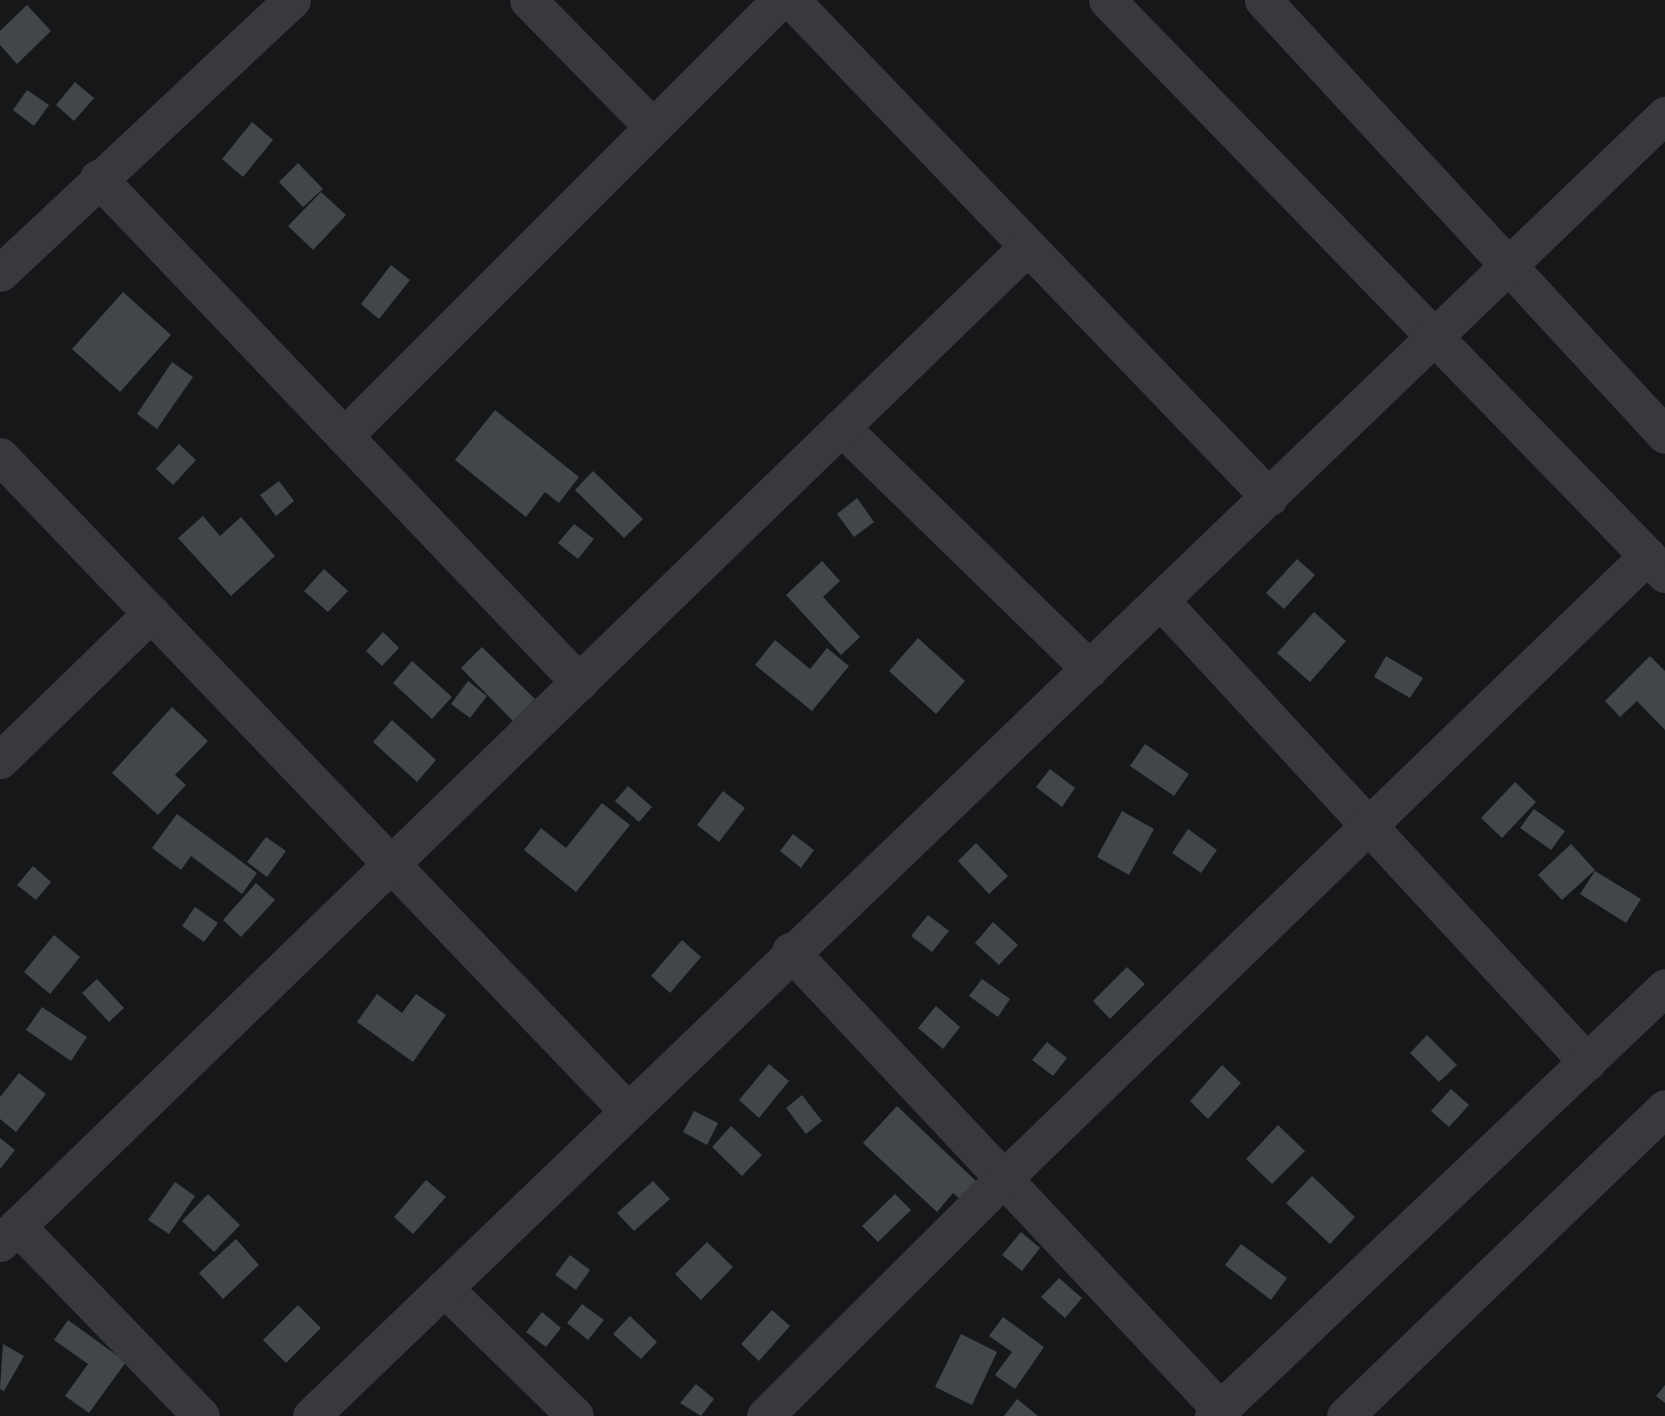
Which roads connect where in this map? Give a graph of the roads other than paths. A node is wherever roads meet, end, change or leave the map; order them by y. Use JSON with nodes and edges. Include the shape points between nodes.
{"nodes":[{"id":1,"x":292,"y":0,"type":"edge"},
{"id":2,"x":528,"y":0,"type":"edge"},
{"id":3,"x":780,"y":0,"type":"edge"},
{"id":4,"x":790,"y":0,"type":"edge"},
{"id":5,"x":1107,"y":0,"type":"edge"},
{"id":6,"x":1263,"y":0,"type":"edge"},
{"id":7,"x":1665,"y":115,"type":"edge"},
{"id":8,"x":653,"y":127,"type":"junction"},
{"id":9,"x":98,"y":178,"type":"junction"},
{"id":10,"x":1027,"y":247,"type":"junction"},
{"id":11,"x":1508,"y":267,"type":"junction"},
{"id":12,"x":0,"y":274,"type":"edge"},
{"id":13,"x":1434,"y":338,"type":"junction"},
{"id":14,"x":841,"y":427,"type":"junction"},
{"id":15,"x":1665,"y":435,"type":"edge"},
{"id":16,"x":344,"y":436,"type":"junction"},
{"id":17,"x":0,"y":456,"type":"edge"},
{"id":18,"x":1269,"y":497,"type":"junction"},
{"id":19,"x":1656,"y":565,"type":"edge"},
{"id":20,"x":1161,"y":601,"type":"junction"},
{"id":21,"x":151,"y":613,"type":"junction"},
{"id":22,"x":1090,"y":669,"type":"junction"},
{"id":23,"x":579,"y":682,"type":"junction"},
{"id":24,"x":0,"y":760,"type":"edge"},
{"id":25,"x":1370,"y":827,"type":"junction"},
{"id":26,"x":393,"y":863,"type":"junction"},
{"id":27,"x":790,"y":951,"type":"junction"},
{"id":28,"x":1665,"y":987,"type":"edge"},
{"id":29,"x":1587,"y":1062,"type":"junction"},
{"id":30,"x":1665,"y":1108,"type":"edge"},
{"id":31,"x":628,"y":1111,"type":"junction"},
{"id":32,"x":1004,"y":1178,"type":"junction"},
{"id":33,"x":8,"y":1234,"type":"edge"},
{"id":34,"x":444,"y":1287,"type":"junction"},
{"id":35,"x":1217,"y":1412,"type":"edge"},
{"id":36,"x":201,"y":1416,"type":"edge"},
{"id":37,"x":311,"y":1416,"type":"edge"},
{"id":38,"x":575,"y":1416,"type":"edge"},
{"id":39,"x":765,"y":1416,"type":"edge"},
{"id":40,"x":1345,"y":1416,"type":"edge"}],
"edges":[{"from":1,"to":9,"type":"street"},
{"from":2,"to":8,"type":"street"},
{"from":3,"to":8,"type":"street"},
{"from":4,"to":10,"type":"street"},
{"from":5,"to":13,"type":"street"},
{"from":6,"to":11,"type":"street"},
{"from":7,"to":11,"type":"street"},
{"from":8,"to":16,"type":"street"},
{"from":9,"to":12,"type":"street"},
{"from":9,"to":16,"type":"street"},
{"from":10,"to":14,"type":"street"},
{"from":10,"to":18,"type":"street"},
{"from":11,"to":13,"type":"street"},
{"from":11,"to":15,"type":"street"},
{"from":13,"to":18,"type":"street"},
{"from":13,"to":19,"type":"street"},
{"from":14,"to":22,"type":"street"},
{"from":14,"to":23,"type":"street"},
{"from":16,"to":23,"type":"street"},
{"from":17,"to":21,"type":"street"},
{"from":18,"to":20,"type":"street"},
{"from":19,"to":25,"type":"street"},
{"from":20,"to":22,"type":"street"},
{"from":20,"to":25,"type":"street"},
{"from":21,"to":24,"type":"street"},
{"from":21,"to":26,"type":"street"},
{"from":22,"to":27,"type":"street"},
{"from":23,"to":26,"type":"street"},
{"from":25,"to":29,"type":"street"},
{"from":25,"to":32,"type":"street"},
{"from":26,"to":31,"type":"street"},
{"from":26,"to":33,"type":"street"},
{"from":27,"to":31,"type":"street"},
{"from":27,"to":32,"type":"street"},
{"from":28,"to":29,"type":"street"},
{"from":29,"to":35,"type":"street"},
{"from":30,"to":40,"type":"street"},
{"from":31,"to":34,"type":"street"},
{"from":32,"to":35,"type":"street"},
{"from":32,"to":39,"type":"street"},
{"from":33,"to":36,"type":"street"},
{"from":34,"to":37,"type":"street"},
{"from":34,"to":38,"type":"street"}]}
